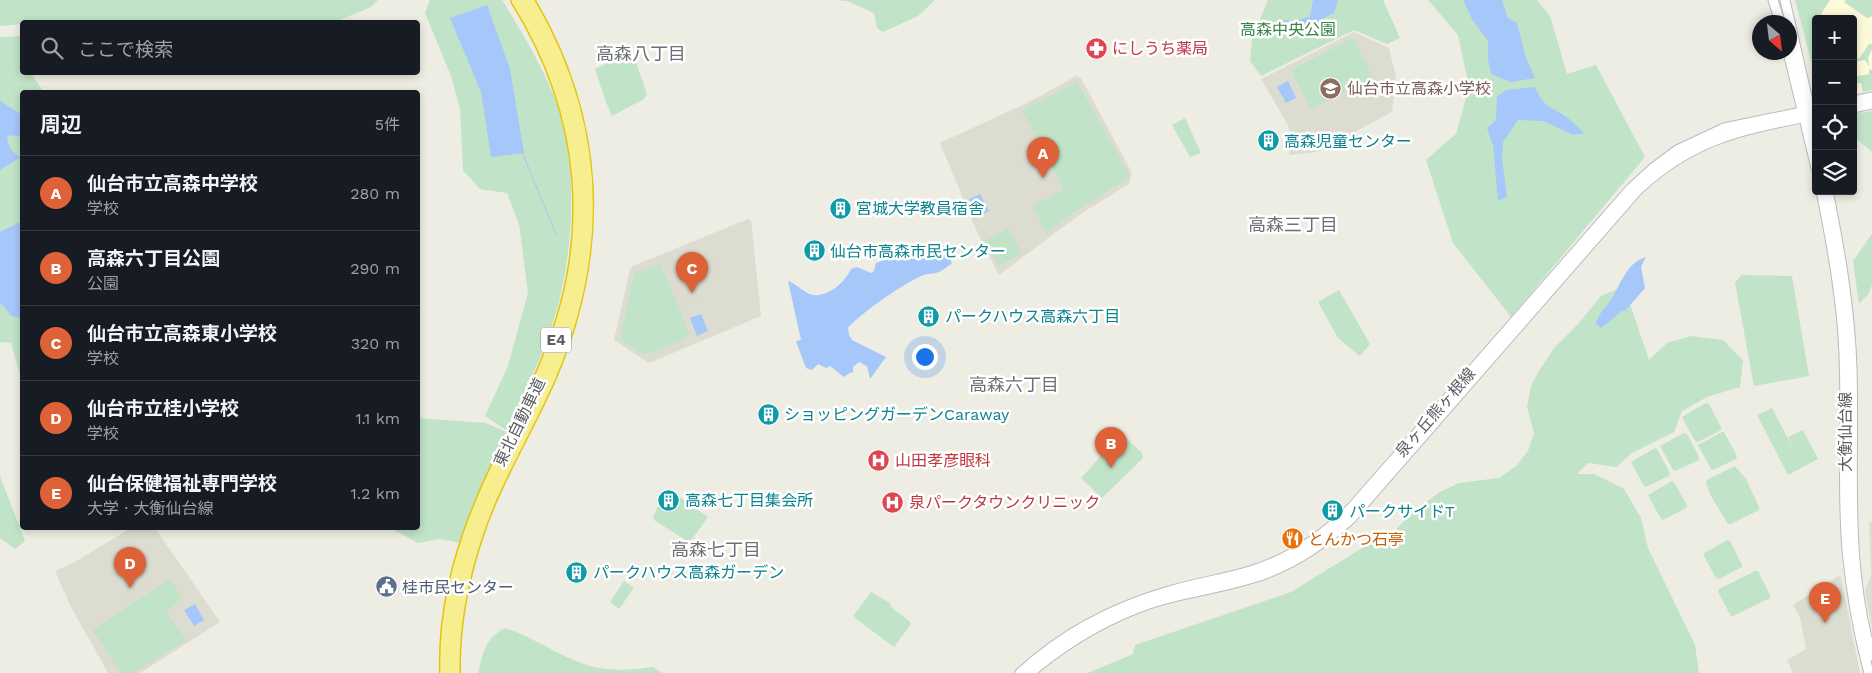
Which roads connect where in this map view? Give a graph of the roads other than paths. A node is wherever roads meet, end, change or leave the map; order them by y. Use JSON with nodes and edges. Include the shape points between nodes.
{"nodes":[{"id":1,"x":517,"y":0,"type":"edge"},
{"id":2,"x":528,"y":0,"type":"edge"},
{"id":3,"x":1773,"y":0,"type":"edge"},
{"id":4,"x":1785,"y":0,"type":"edge"},
{"id":5,"x":1778,"y":15,"type":"edge"},
{"id":6,"x":1791,"y":60,"type":"edge"},
{"id":7,"x":1872,"y":97,"type":"edge"},
{"id":8,"x":1857,"y":100,"type":"edge"},
{"id":9,"x":1872,"y":104,"type":"edge"},
{"id":10,"x":1857,"y":107,"type":"edge"},
{"id":11,"x":1810,"y":113,"type":"edge"},
{"id":12,"x":1814,"y":150,"type":"edge"},
{"id":13,"x":1822,"y":195,"type":"edge"},
{"id":14,"x":1829,"y":195,"type":"edge"},
{"id":15,"x":1872,"y":656,"type":"edge"},
{"id":16,"x":446,"y":673,"type":"edge"},
{"id":17,"x":454,"y":673,"type":"edge"},
{"id":18,"x":1020,"y":673,"type":"edge"},
{"id":19,"x":1030,"y":673,"type":"edge"},
{"id":20,"x":1869,"y":673,"type":"edge"}],
"edges":[{"from":1,"to":16,"type":"highway","name":"東北自動車道","number":"E4","via":[[544,46],[567,110],[577,171],[579,223],[576,258],[564,315],[549,357],[485,492],[468,536],[454,586]]},
{"from":2,"to":17,"type":"highway","name":"東北自動車道","number":"E4","via":[[557,56],[580,127],[587,193],[586,250],[575,304],[550,377],[477,534],[462,588]]},
{"from":3,"to":5,"type":"main road"},
{"from":4,"to":11,"type":"main road"},
{"from":6,"to":11,"type":"main road"},
{"from":7,"to":8,"type":"main road"},
{"from":9,"to":10,"type":"main road"},
{"from":11,"to":12,"type":"main road"},
{"from":11,"to":18,"type":"main road","name":"泉ヶ丘熊ヶ根線","via":[[1740,124],[1709,134],[1677,150],[1642,177],[1352,507],[1317,538],[1295,553],[1261,568],[1169,591],[1110,613],[1064,638]]},
{"from":11,"to":19,"type":"main road","name":"泉ヶ丘熊ヶ根線","via":[[1725,136],[1688,153],[1650,179],[1351,519],[1322,544],[1264,575],[1175,597],[1124,614],[1074,641]]},
{"from":13,"to":20,"type":"main road","name":"大衡仙台線","via":[[1842,321],[1847,549],[1854,604]]},
{"from":14,"to":15,"type":"main road","name":"大衡仙台線","via":[[1842,261],[1849,325],[1856,582]]}]}
